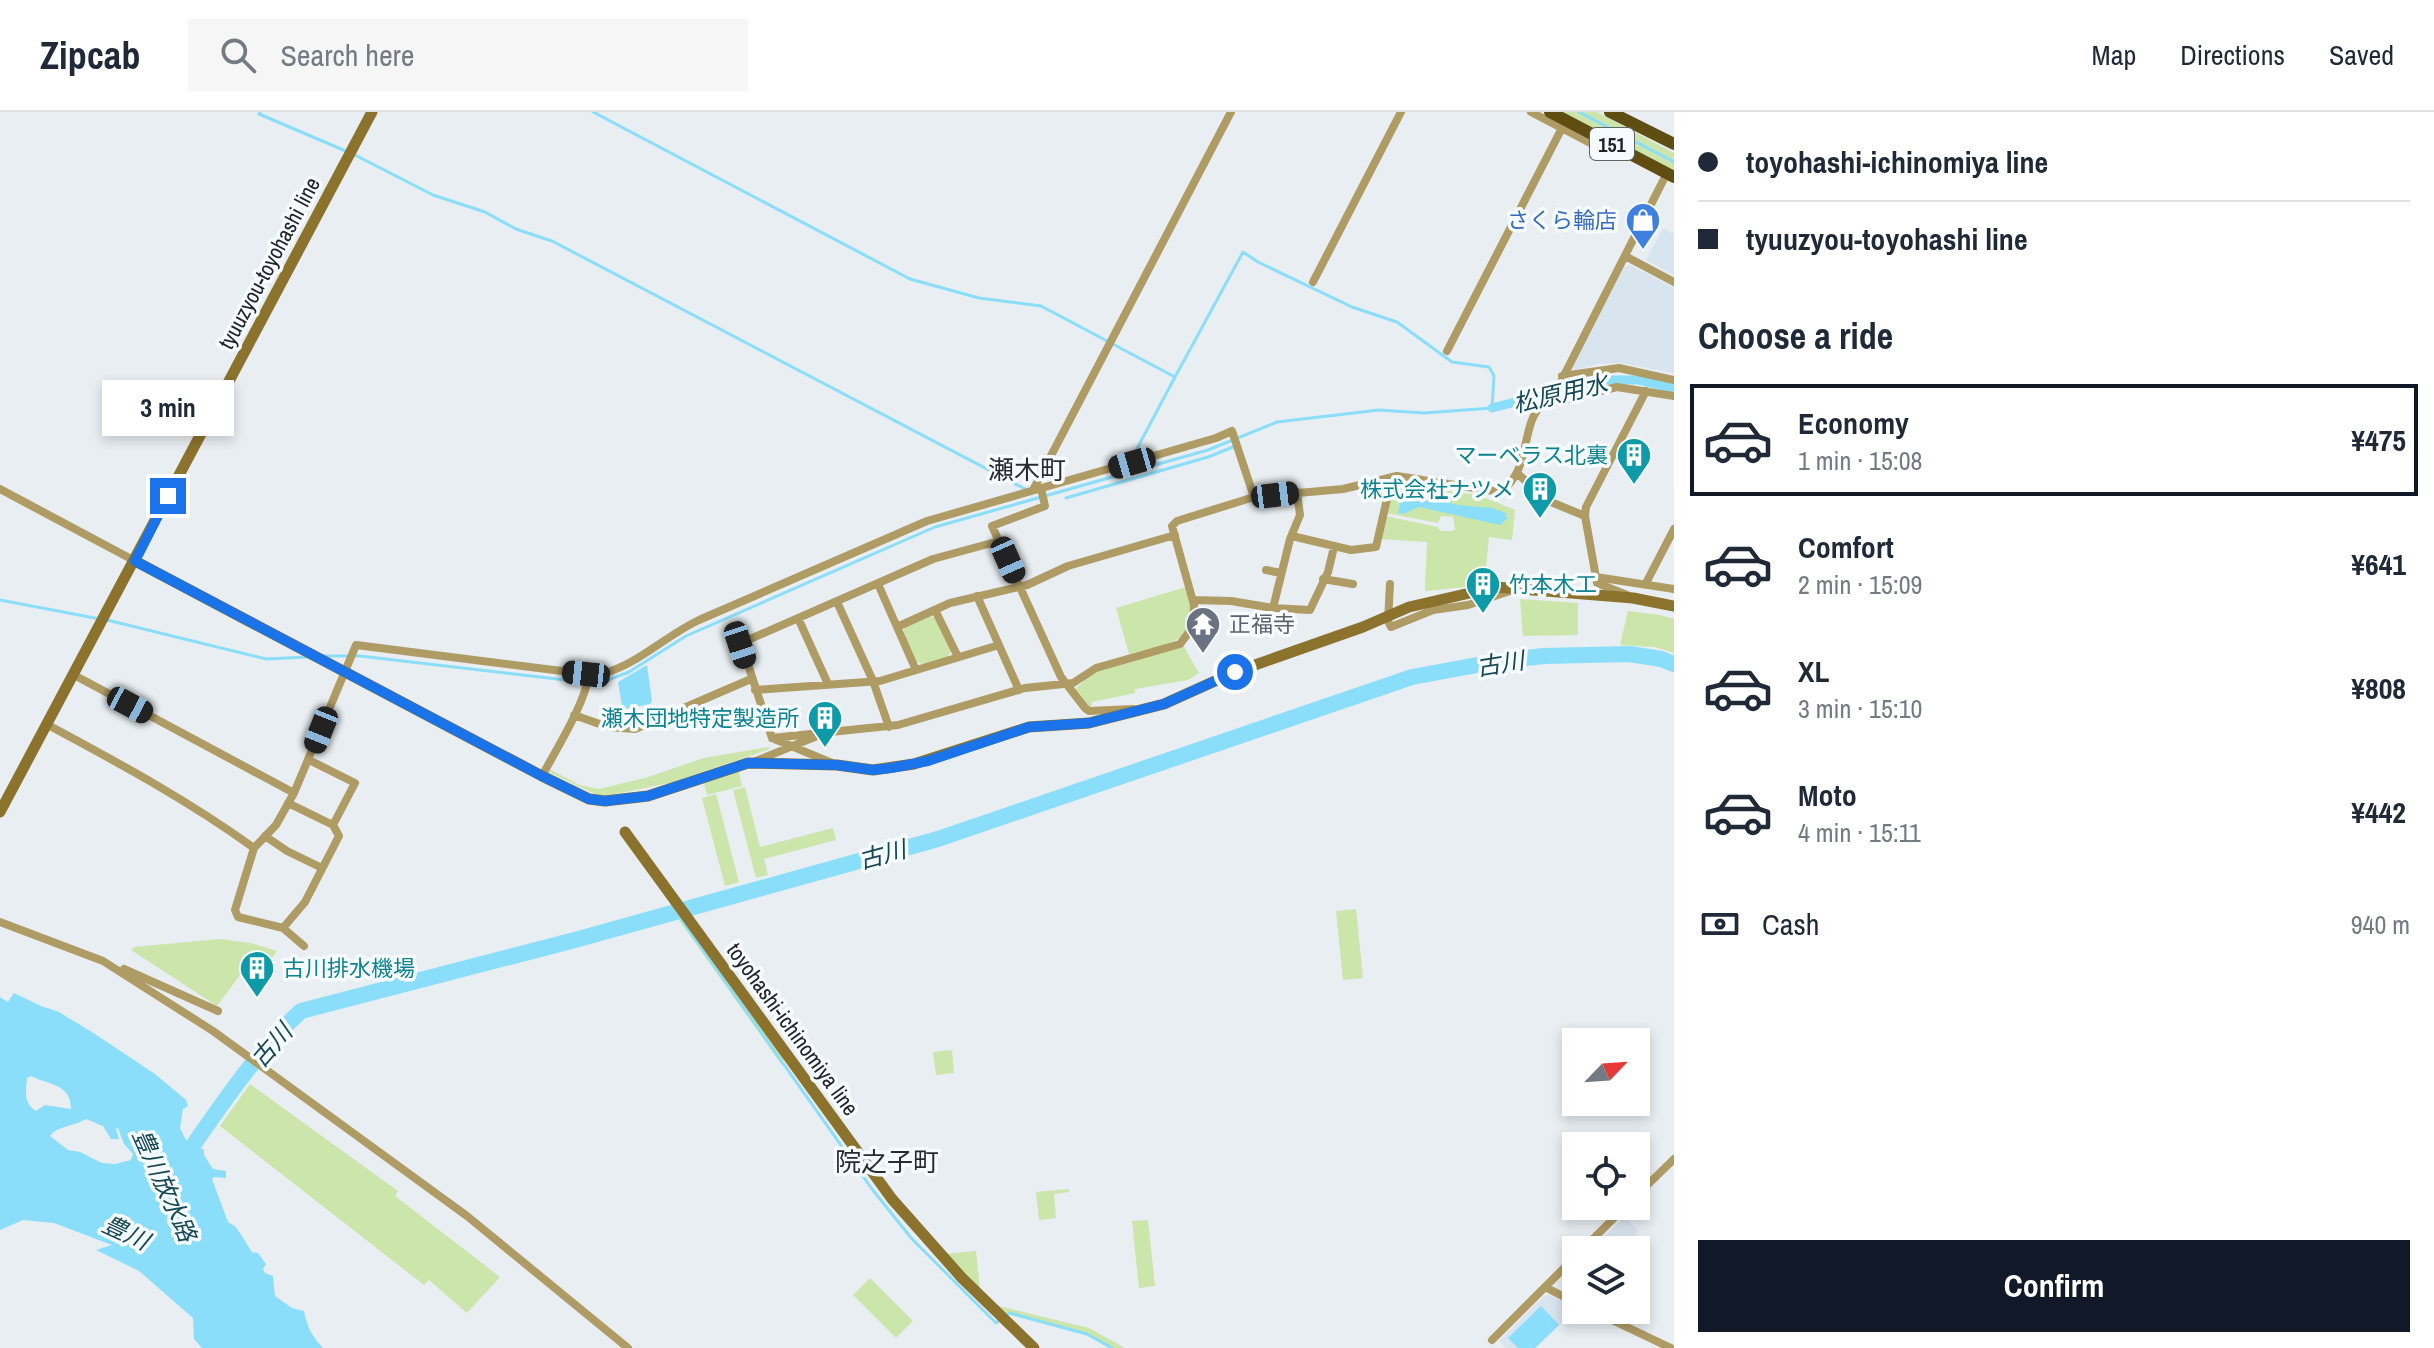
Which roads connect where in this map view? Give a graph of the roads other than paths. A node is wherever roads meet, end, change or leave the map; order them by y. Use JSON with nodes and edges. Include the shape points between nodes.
{"nodes":[{"id":1,"x":372,"y":112,"type":"edge"},
{"id":2,"x":1231,"y":112,"type":"edge"},
{"id":3,"x":1401,"y":112,"type":"edge"},
{"id":4,"x":1531,"y":112,"type":"edge"},
{"id":5,"x":1550,"y":112,"type":"edge"},
{"id":6,"x":1610,"y":112,"type":"edge"},
{"id":7,"x":1623,"y":112,"type":"edge"},
{"id":8,"x":1638,"y":126,"type":"junction"},
{"id":9,"x":1562,"y":128,"type":"junction"},
{"id":10,"x":1674,"y":144,"type":"edge"},
{"id":11,"x":1628,"y":152,"type":"junction"},
{"id":12,"x":1670,"y":175,"type":"edge"},
{"id":13,"x":1625,"y":256,"type":"junction"},
{"id":14,"x":1313,"y":282,"type":"dead end"},
{"id":15,"x":1674,"y":282,"type":"edge"},
{"id":16,"x":1447,"y":351,"type":"dead end"},
{"id":17,"x":1560,"y":379,"type":"junction"},
{"id":18,"x":1674,"y":380,"type":"edge"},
{"id":19,"x":1646,"y":391,"type":"junction"},
{"id":20,"x":1674,"y":396,"type":"edge"},
{"id":21,"x":1551,"y":400,"type":"junction"},
{"id":22,"x":1517,"y":473,"type":"junction"},
{"id":23,"x":1392,"y":477,"type":"junction"},
{"id":24,"x":0,"y":489,"type":"edge"},
{"id":25,"x":1036,"y":492,"type":"junction"},
{"id":26,"x":1297,"y":492,"type":"junction"},
{"id":27,"x":1254,"y":497,"type":"junction"},
{"id":28,"x":1585,"y":516,"type":"junction"},
{"id":29,"x":1674,"y":529,"type":"edge"},
{"id":30,"x":1175,"y":535,"type":"junction"},
{"id":31,"x":1292,"y":536,"type":"junction"},
{"id":32,"x":999,"y":541,"type":"junction"},
{"id":33,"x":1334,"y":547,"type":"junction"},
{"id":34,"x":135,"y":561,"type":"junction"},
{"id":35,"x":1266,"y":570,"type":"dead end"},
{"id":36,"x":1281,"y":573,"type":"junction"},
{"id":37,"x":1596,"y":577,"type":"junction"},
{"id":38,"x":1323,"y":579,"type":"junction"},
{"id":39,"x":1646,"y":583,"type":"junction"},
{"id":40,"x":878,"y":584,"type":"junction"},
{"id":41,"x":1353,"y":584,"type":"dead end"},
{"id":42,"x":1390,"y":584,"type":"dead end"},
{"id":43,"x":1020,"y":586,"type":"junction"},
{"id":44,"x":1674,"y":589,"type":"edge"},
{"id":45,"x":977,"y":596,"type":"junction"},
{"id":46,"x":1633,"y":598,"type":"junction"},
{"id":47,"x":1194,"y":600,"type":"junction"},
{"id":48,"x":837,"y":602,"type":"junction"},
{"id":49,"x":1674,"y":606,"type":"edge"},
{"id":50,"x":1273,"y":608,"type":"junction"},
{"id":51,"x":935,"y":610,"type":"junction"},
{"id":52,"x":1390,"y":615,"type":"junction"},
{"id":53,"x":798,"y":618,"type":"junction"},
{"id":54,"x":897,"y":627,"type":"junction"},
{"id":55,"x":999,"y":645,"type":"junction"},
{"id":56,"x":958,"y":657,"type":"junction"},
{"id":57,"x":347,"y":666,"type":"junction"},
{"id":58,"x":916,"y":670,"type":"junction"},
{"id":59,"x":74,"y":675,"type":"junction"},
{"id":60,"x":588,"y":679,"type":"junction"},
{"id":61,"x":751,"y":679,"type":"junction"},
{"id":62,"x":873,"y":681,"type":"junction"},
{"id":63,"x":828,"y":684,"type":"junction"},
{"id":64,"x":1067,"y":684,"type":"junction"},
{"id":65,"x":755,"y":690,"type":"junction"},
{"id":66,"x":1019,"y":690,"type":"junction"},
{"id":67,"x":1134,"y":710,"type":"junction"},
{"id":68,"x":574,"y":715,"type":"junction"},
{"id":69,"x":48,"y":725,"type":"junction"},
{"id":70,"x":889,"y":727,"type":"junction"},
{"id":71,"x":825,"y":732,"type":"junction"},
{"id":72,"x":772,"y":738,"type":"junction"},
{"id":73,"x":792,"y":747,"type":"junction"},
{"id":74,"x":309,"y":760,"type":"junction"},
{"id":75,"x":748,"y":763,"type":"junction"},
{"id":76,"x":837,"y":765,"type":"junction"},
{"id":77,"x":542,"y":776,"type":"junction"},
{"id":78,"x":294,"y":793,"type":"junction"},
{"id":79,"x":288,"y":803,"type":"junction"},
{"id":80,"x":0,"y":812,"type":"edge"},
{"id":81,"x":333,"y":825,"type":"junction"},
{"id":82,"x":625,"y":832,"type":"dead end"},
{"id":83,"x":265,"y":836,"type":"junction"},
{"id":84,"x":254,"y":848,"type":"junction"},
{"id":85,"x":322,"y":868,"type":"junction"},
{"id":86,"x":0,"y":922,"type":"edge"},
{"id":87,"x":283,"y":928,"type":"junction"},
{"id":88,"x":304,"y":946,"type":"dead end"},
{"id":89,"x":111,"y":966,"type":"junction"},
{"id":90,"x":218,"y":1011,"type":"dead end"},
{"id":91,"x":1674,"y":1159,"type":"edge"},
{"id":92,"x":1650,"y":1182,"type":"edge"},
{"id":93,"x":1612,"y":1220,"type":"edge"},
{"id":94,"x":1597,"y":1235,"type":"edge"},
{"id":95,"x":1562,"y":1270,"type":"edge"},
{"id":96,"x":1545,"y":1287,"type":"junction"},
{"id":97,"x":1562,"y":1296,"type":"edge"},
{"id":98,"x":1620,"y":1324,"type":"edge"},
{"id":99,"x":1492,"y":1340,"type":"dead end"},
{"id":100,"x":628,"y":1348,"type":"edge"},
{"id":101,"x":1034,"y":1348,"type":"edge"},
{"id":102,"x":1671,"y":1348,"type":"edge"}],
"edges":[{"from":1,"to":34,"type":"main road","name":"tyuuzyou-toyohashi line"},
{"from":2,"to":25,"type":"street"},
{"from":3,"to":14,"type":"street"},
{"from":4,"to":9,"type":"street"},
{"from":5,"to":11,"type":"highway","number":"151"},
{"from":6,"to":8,"type":"highway","number":"151"},
{"from":7,"to":8,"type":"street"},
{"from":8,"to":10,"type":"highway","number":"151"},
{"from":9,"to":11,"type":"street","via":[[1617,157]]},
{"from":9,"to":16,"type":"street"},
{"from":11,"to":12,"type":"highway","number":"151"},
{"from":12,"to":13,"type":"street"},
{"from":13,"to":15,"type":"street"},
{"from":13,"to":17,"type":"street"},
{"from":17,"to":18,"type":"street","via":[[1619,368]]},
{"from":17,"to":21,"type":"street"},
{"from":19,"to":20,"type":"street"},
{"from":19,"to":21,"type":"street","via":[[1606,388]]},
{"from":19,"to":28,"type":"street"},
{"from":21,"to":22,"type":"street","via":[[1535,412]]},
{"from":22,"to":23,"type":"street","via":[[1504,490],[1494,492]]},
{"from":22,"to":28,"type":"street","via":[[1546,500]]},
{"from":23,"to":26,"type":"street","via":[[1343,489]]},
{"from":23,"to":33,"type":"street","via":[[1376,547]]},
{"from":24,"to":34,"type":"street"},
{"from":25,"to":27,"type":"street","via":[[1134,468],[1232,431]]},
{"from":25,"to":32,"type":"street","via":[[1043,507],[990,522]]},
{"from":25,"to":60,"type":"street","via":[[918,524],[687,626],[627,664]]},
{"from":26,"to":27,"type":"street"},
{"from":26,"to":31,"type":"street","via":[[1300,515]]},
{"from":27,"to":30,"type":"street","via":[[1175,522]]},
{"from":28,"to":37,"type":"street"},
{"from":29,"to":39,"type":"street"},
{"from":30,"to":43,"type":"street"},
{"from":30,"to":47,"type":"street"},
{"from":31,"to":33,"type":"street"},
{"from":31,"to":36,"type":"street"},
{"from":32,"to":40,"type":"street","via":[[933,559]]},
{"from":32,"to":43,"type":"street"},
{"from":33,"to":38,"type":"street"},
{"from":34,"to":57,"type":"main road","via":[[314,656]]},
{"from":34,"to":59,"type":"main road"},
{"from":35,"to":36,"type":"street"},
{"from":36,"to":50,"type":"street"},
{"from":37,"to":39,"type":"street"},
{"from":37,"to":46,"type":"street","via":[[1601,586]]},
{"from":38,"to":41,"type":"street"},
{"from":38,"to":50,"type":"street","via":[[1310,610]]},
{"from":39,"to":44,"type":"street"},
{"from":40,"to":48,"type":"street"},
{"from":40,"to":54,"type":"street"},
{"from":42,"to":52,"type":"street"},
{"from":43,"to":45,"type":"street"},
{"from":43,"to":64,"type":"street"},
{"from":45,"to":51,"type":"street"},
{"from":45,"to":55,"type":"street"},
{"from":46,"to":49,"type":"main road"},
{"from":46,"to":52,"type":"main road","via":[[1494,588]]},
{"from":47,"to":50,"type":"street"},
{"from":47,"to":64,"type":"street","via":[[1193,627],[1180,644],[1096,668]]},
{"from":48,"to":53,"type":"street"},
{"from":48,"to":62,"type":"street"},
{"from":51,"to":54,"type":"street"},
{"from":51,"to":56,"type":"street"},
{"from":52,"to":67,"type":"main road","via":[[1164,704]]},
{"from":53,"to":61,"type":"street","via":[[741,643]]},
{"from":53,"to":63,"type":"street"},
{"from":54,"to":58,"type":"street"},
{"from":55,"to":56,"type":"street"},
{"from":55,"to":66,"type":"street"},
{"from":56,"to":58,"type":"street"},
{"from":57,"to":60,"type":"street","via":[[356,645]]},
{"from":57,"to":74,"type":"street"},
{"from":57,"to":77,"type":"main road"},
{"from":58,"to":62,"type":"street"},
{"from":59,"to":69,"type":"main road"},
{"from":59,"to":78,"type":"street"},
{"from":60,"to":68,"type":"street"},
{"from":61,"to":65,"type":"street"},
{"from":61,"to":68,"type":"street","via":[[635,729],[608,727]]},
{"from":62,"to":63,"type":"street"},
{"from":62,"to":70,"type":"street"},
{"from":63,"to":65,"type":"street"},
{"from":64,"to":66,"type":"street"},
{"from":64,"to":67,"type":"street","via":[[1089,711]]},
{"from":65,"to":72,"type":"street"},
{"from":66,"to":70,"type":"street"},
{"from":67,"to":76,"type":"main road","via":[[1089,723],[1029,727],[914,764],[873,770]]},
{"from":68,"to":77,"type":"street"},
{"from":69,"to":80,"type":"main road"},
{"from":69,"to":84,"type":"street","via":[[142,775]]},
{"from":70,"to":71,"type":"street"},
{"from":71,"to":72,"type":"street"},
{"from":71,"to":73,"type":"street"},
{"from":72,"to":73,"type":"street"},
{"from":73,"to":75,"type":"street"},
{"from":73,"to":76,"type":"street"},
{"from":74,"to":78,"type":"street"},
{"from":74,"to":81,"type":"street","via":[[355,783]]},
{"from":75,"to":76,"type":"main road"},
{"from":75,"to":77,"type":"main road","via":[[648,796],[605,801],[589,799]]},
{"from":78,"to":79,"type":"street"},
{"from":79,"to":81,"type":"street"},
{"from":79,"to":83,"type":"street"},
{"from":81,"to":85,"type":"street","via":[[339,836]]},
{"from":82,"to":101,"type":"main road","name":"toyohashi-ichinomiya line","via":[[909,1220]]},
{"from":83,"to":84,"type":"street"},
{"from":83,"to":85,"type":"street"},
{"from":84,"to":87,"type":"street","via":[[235,910],[238,917]]},
{"from":85,"to":87,"type":"street","via":[[305,902]]},
{"from":86,"to":89,"type":"street"},
{"from":87,"to":88,"type":"street"},
{"from":89,"to":90,"type":"street"},
{"from":89,"to":100,"type":"street","via":[[213,1031],[467,1216]]},
{"from":91,"to":92,"type":"street"},
{"from":93,"to":94,"type":"street"},
{"from":95,"to":96,"type":"street"},
{"from":96,"to":97,"type":"street"},
{"from":96,"to":99,"type":"street"},
{"from":98,"to":102,"type":"street"}]}
